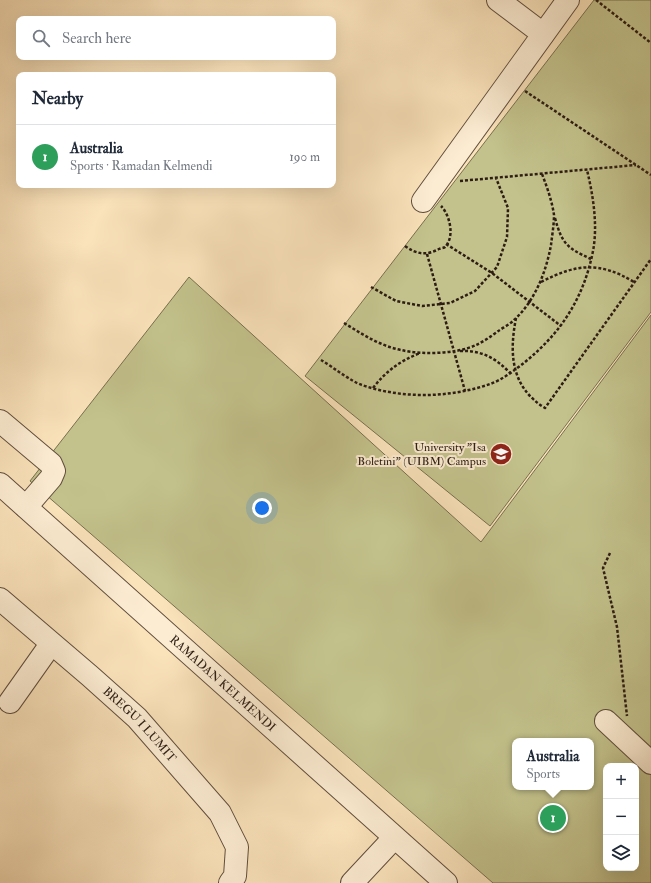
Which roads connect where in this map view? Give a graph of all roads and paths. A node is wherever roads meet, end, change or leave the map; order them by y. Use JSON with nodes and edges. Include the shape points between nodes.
{"nodes":[{"id":1,"x":498,"y":0,"type":"edge"},
{"id":2,"x":568,"y":0,"type":"edge"},
{"id":3,"x":596,"y":0,"type":"edge"},
{"id":4,"x":543,"y":34,"type":"junction"},
{"id":5,"x":651,"y":43,"type":"edge"},
{"id":6,"x":509,"y":81,"type":"junction"},
{"id":7,"x":636,"y":165,"type":"junction"},
{"id":8,"x":587,"y":170,"type":"junction"},
{"id":9,"x":542,"y":174,"type":"junction"},
{"id":10,"x":651,"y":175,"type":"edge"},
{"id":11,"x":496,"y":178,"type":"junction"},
{"id":12,"x":432,"y":195,"type":"junction"},
{"id":13,"x":554,"y":215,"type":"junction"},
{"id":14,"x":446,"y":244,"type":"junction"},
{"id":15,"x":405,"y":246,"type":"dead end"},
{"id":16,"x":427,"y":254,"type":"junction"},
{"id":17,"x":651,"y":258,"type":"edge"},
{"id":18,"x":591,"y":259,"type":"junction"},
{"id":19,"x":589,"y":267,"type":"junction"},
{"id":20,"x":492,"y":273,"type":"junction"},
{"id":21,"x":634,"y":282,"type":"junction"},
{"id":22,"x":540,"y":283,"type":"junction"},
{"id":23,"x":371,"y":287,"type":"dead end"},
{"id":24,"x":529,"y":303,"type":"junction"},
{"id":25,"x":441,"y":304,"type":"junction"},
{"id":26,"x":516,"y":318,"type":"junction"},
{"id":27,"x":344,"y":323,"type":"dead end"},
{"id":28,"x":561,"y":326,"type":"junction"},
{"id":29,"x":454,"y":351,"type":"junction"},
{"id":30,"x":421,"y":353,"type":"junction"},
{"id":31,"x":321,"y":360,"type":"dead end"},
{"id":32,"x":516,"y":370,"type":"junction"},
{"id":33,"x":510,"y":373,"type":"junction"},
{"id":34,"x":373,"y":388,"type":"junction"},
{"id":35,"x":465,"y":391,"type":"junction"},
{"id":36,"x":0,"y":421,"type":"edge"},
{"id":37,"x":0,"y":484,"type":"edge"},
{"id":38,"x":26,"y":507,"type":"junction"},
{"id":39,"x":610,"y":553,"type":"dead end"},
{"id":40,"x":0,"y":599,"type":"edge"},
{"id":41,"x":51,"y":644,"type":"junction"},
{"id":42,"x":10,"y":702,"type":"dead end"},
{"id":43,"x":606,"y":721,"type":"dead end"},
{"id":44,"x":630,"y":744,"type":"junction"},
{"id":45,"x":651,"y":763,"type":"edge"},
{"id":46,"x":394,"y":838,"type":"junction"},
{"id":47,"x":230,"y":883,"type":"edge"},
{"id":48,"x":352,"y":883,"type":"edge"},
{"id":49,"x":446,"y":883,"type":"edge"}],
"edges":[{"from":1,"to":4,"type":"street"},
{"from":2,"to":4,"type":"street"},
{"from":3,"to":5,"type":"path"},
{"from":4,"to":6,"type":"street"},
{"from":6,"to":7,"type":"path"},
{"from":6,"to":12,"type":"street"},
{"from":7,"to":8,"type":"path"},
{"from":7,"to":10,"type":"path"},
{"from":8,"to":9,"type":"path"},
{"from":8,"to":18,"type":"path","via":[[594,221]]},
{"from":9,"to":11,"type":"path"},
{"from":9,"to":13,"type":"path","via":[[550,194]]},
{"from":11,"to":12,"type":"path"},
{"from":11,"to":20,"type":"path","via":[[508,208],[507,237],[497,267]]},
{"from":12,"to":14,"type":"path","via":[[445,210],[449,221],[450,235]]},
{"from":13,"to":18,"type":"path","via":[[558,231],[566,245]]},
{"from":13,"to":22,"type":"path","via":[[549,256]]},
{"from":14,"to":16,"type":"path","via":[[445,247]]},
{"from":14,"to":20,"type":"path"},
{"from":15,"to":16,"type":"path"},
{"from":16,"to":25,"type":"path"},
{"from":17,"to":21,"type":"path"},
{"from":18,"to":19,"type":"path"},
{"from":19,"to":21,"type":"path","via":[[614,272]]},
{"from":19,"to":22,"type":"path","via":[[568,270]]},
{"from":19,"to":28,"type":"path","via":[[574,306]]},
{"from":20,"to":24,"type":"path"},
{"from":20,"to":25,"type":"path","via":[[475,291],[450,303]]},
{"from":21,"to":32,"type":"path","via":[[545,408],[526,394]]},
{"from":22,"to":24,"type":"path"},
{"from":23,"to":25,"type":"path","via":[[396,301],[422,306]]},
{"from":24,"to":26,"type":"path"},
{"from":24,"to":28,"type":"path"},
{"from":25,"to":29,"type":"path"},
{"from":26,"to":29,"type":"path","via":[[475,346]]},
{"from":26,"to":32,"type":"path","via":[[512,354]]},
{"from":27,"to":30,"type":"path","via":[[381,344]]},
{"from":28,"to":32,"type":"path","via":[[538,352]]},
{"from":29,"to":30,"type":"path"},
{"from":29,"to":33,"type":"path","via":[[486,355]]},
{"from":29,"to":35,"type":"path"},
{"from":30,"to":34,"type":"path","via":[[393,367]]},
{"from":31,"to":34,"type":"path","via":[[360,384]]},
{"from":32,"to":33,"type":"path"},
{"from":33,"to":35,"type":"path","via":[[491,384]]},
{"from":34,"to":35,"type":"path","via":[[384,392],[435,395]]},
{"from":36,"to":38,"type":"street","via":[[51,464],[54,471]]},
{"from":37,"to":38,"type":"street","name":"RAMADAN KELMENDI"},
{"from":38,"to":46,"type":"street","name":"RAMADAN KELMENDI"},
{"from":39,"to":44,"type":"path","via":[[603,568],[617,627]]},
{"from":40,"to":41,"type":"street","name":"BREGU I LUMIT"},
{"from":41,"to":42,"type":"street"},
{"from":41,"to":47,"type":"street","name":"BREGU I LUMIT","via":[[136,718],[220,813],[237,846],[235,876]]},
{"from":43,"to":44,"type":"street"},
{"from":44,"to":45,"type":"street"},
{"from":46,"to":48,"type":"street"},
{"from":46,"to":49,"type":"street","name":"RAMADAN KELMENDI"}]}
